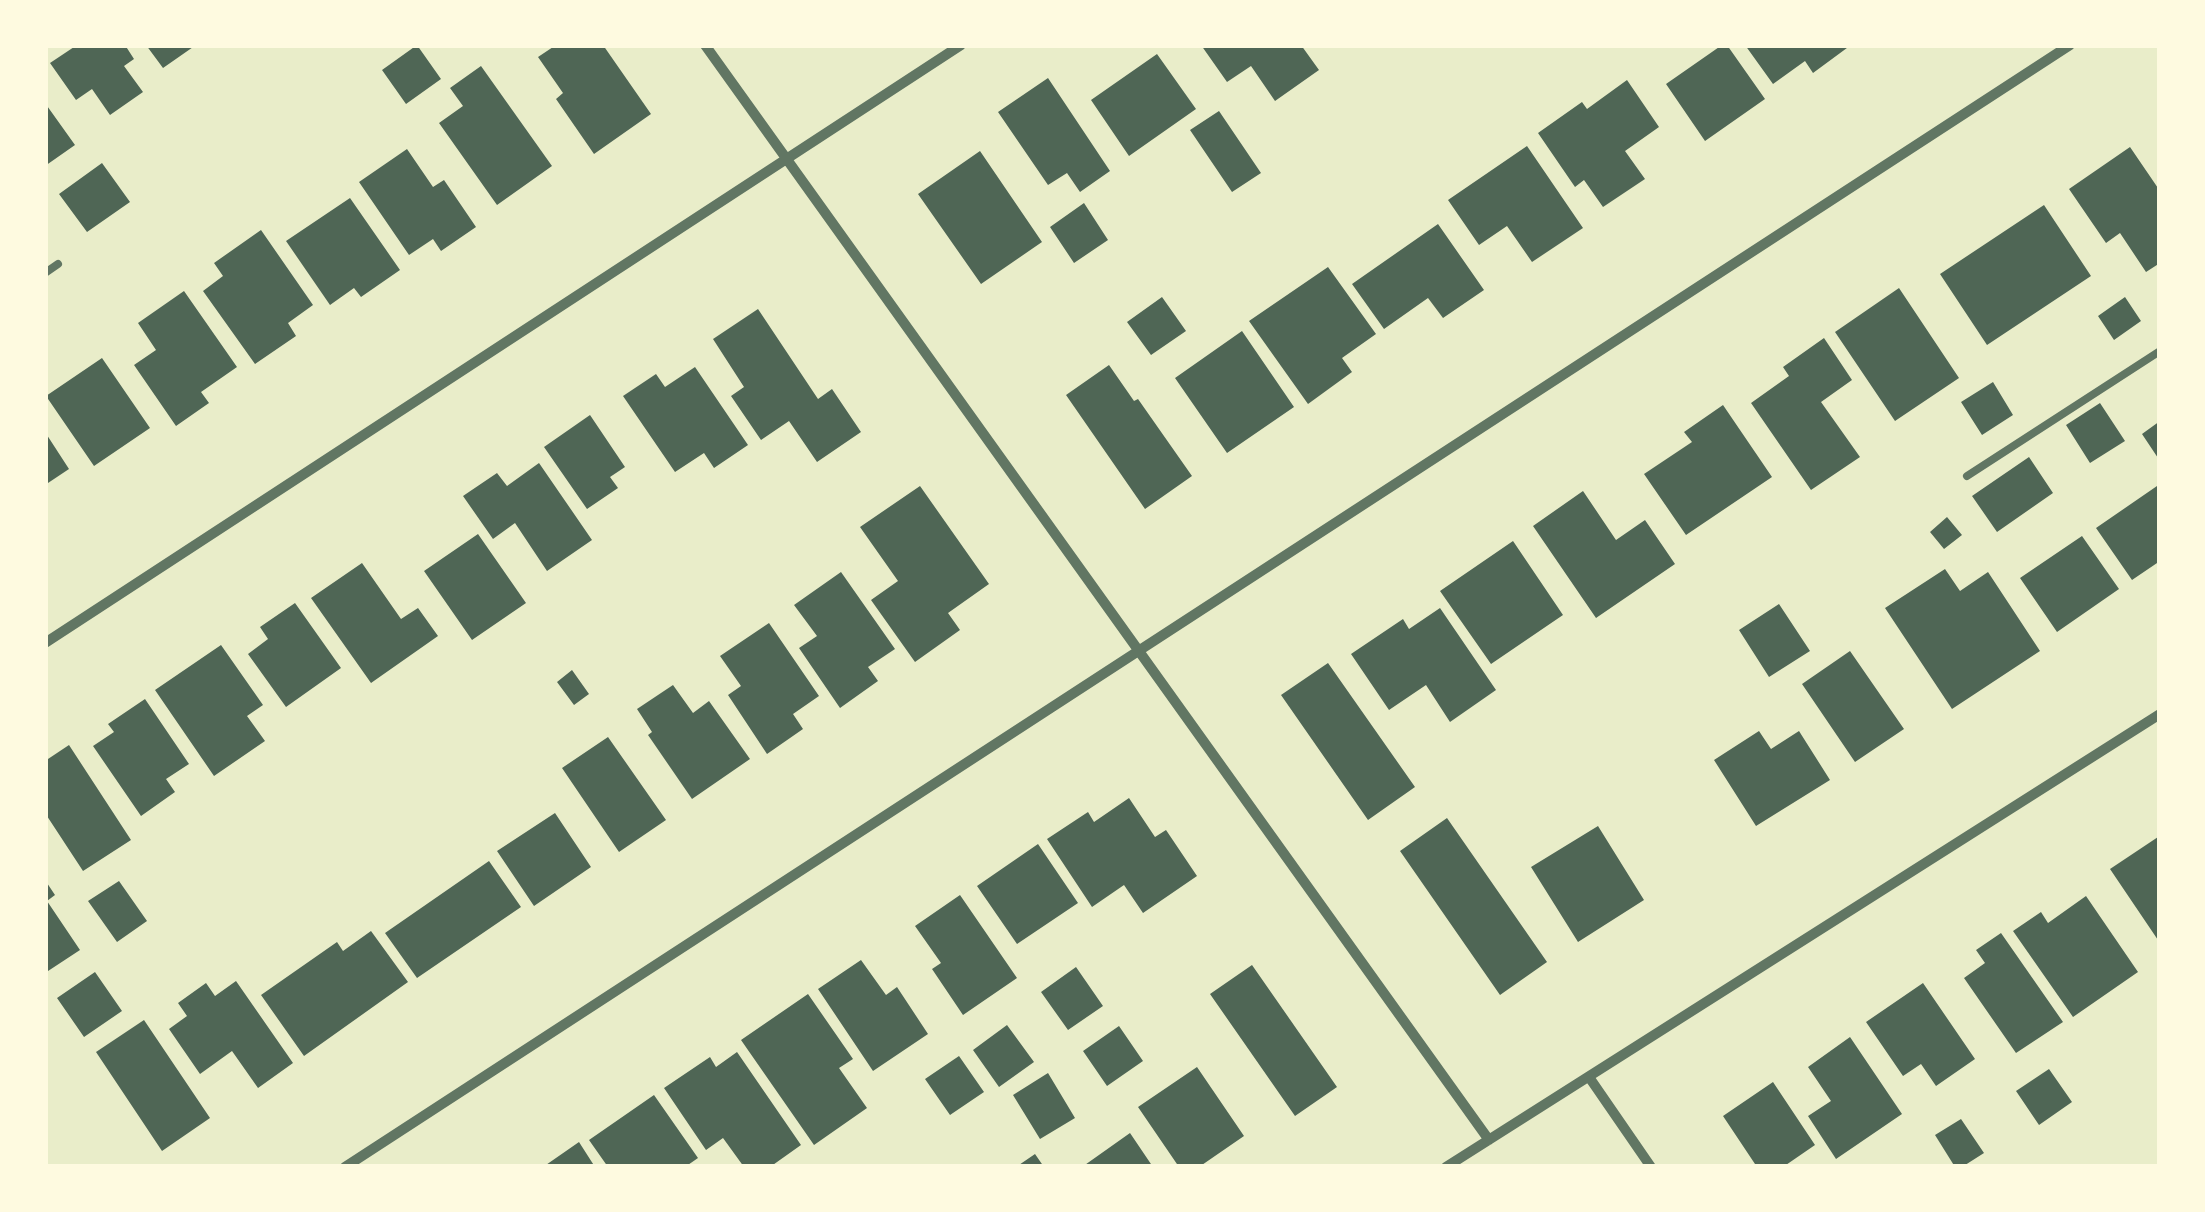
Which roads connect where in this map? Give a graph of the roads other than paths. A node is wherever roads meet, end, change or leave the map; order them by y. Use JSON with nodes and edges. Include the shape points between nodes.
{"nodes":[{"id":1,"x":705,"y":45,"type":"edge"},
{"id":2,"x":961,"y":45,"type":"edge"},
{"id":3,"x":2070,"y":45,"type":"edge"},
{"id":4,"x":786,"y":158,"type":"junction"},
{"id":5,"x":58,"y":264,"type":"dead end"},
{"id":6,"x":45,"y":273,"type":"edge"},
{"id":7,"x":2160,"y":351,"type":"edge"},
{"id":8,"x":1967,"y":476,"type":"dead end"},
{"id":9,"x":45,"y":642,"type":"edge"},
{"id":10,"x":1139,"y":649,"type":"junction"},
{"id":11,"x":2160,"y":714,"type":"edge"},
{"id":12,"x":1589,"y":1078,"type":"junction"},
{"id":13,"x":1489,"y":1140,"type":"junction"},
{"id":14,"x":345,"y":1167,"type":"edge"},
{"id":15,"x":1446,"y":1167,"type":"edge"},
{"id":16,"x":1651,"y":1167,"type":"edge"}],
"edges":[{"from":1,"to":4,"type":"street"},
{"from":2,"to":4,"type":"street"},
{"from":3,"to":10,"type":"street"},
{"from":4,"to":9,"type":"street"},
{"from":4,"to":10,"type":"street"},
{"from":5,"to":6,"type":"lane"},
{"from":7,"to":8,"type":"lane"},
{"from":10,"to":13,"type":"street"},
{"from":10,"to":14,"type":"street"},
{"from":11,"to":12,"type":"street"},
{"from":12,"to":13,"type":"street"},
{"from":12,"to":16,"type":"street"},
{"from":13,"to":15,"type":"street"}]}
